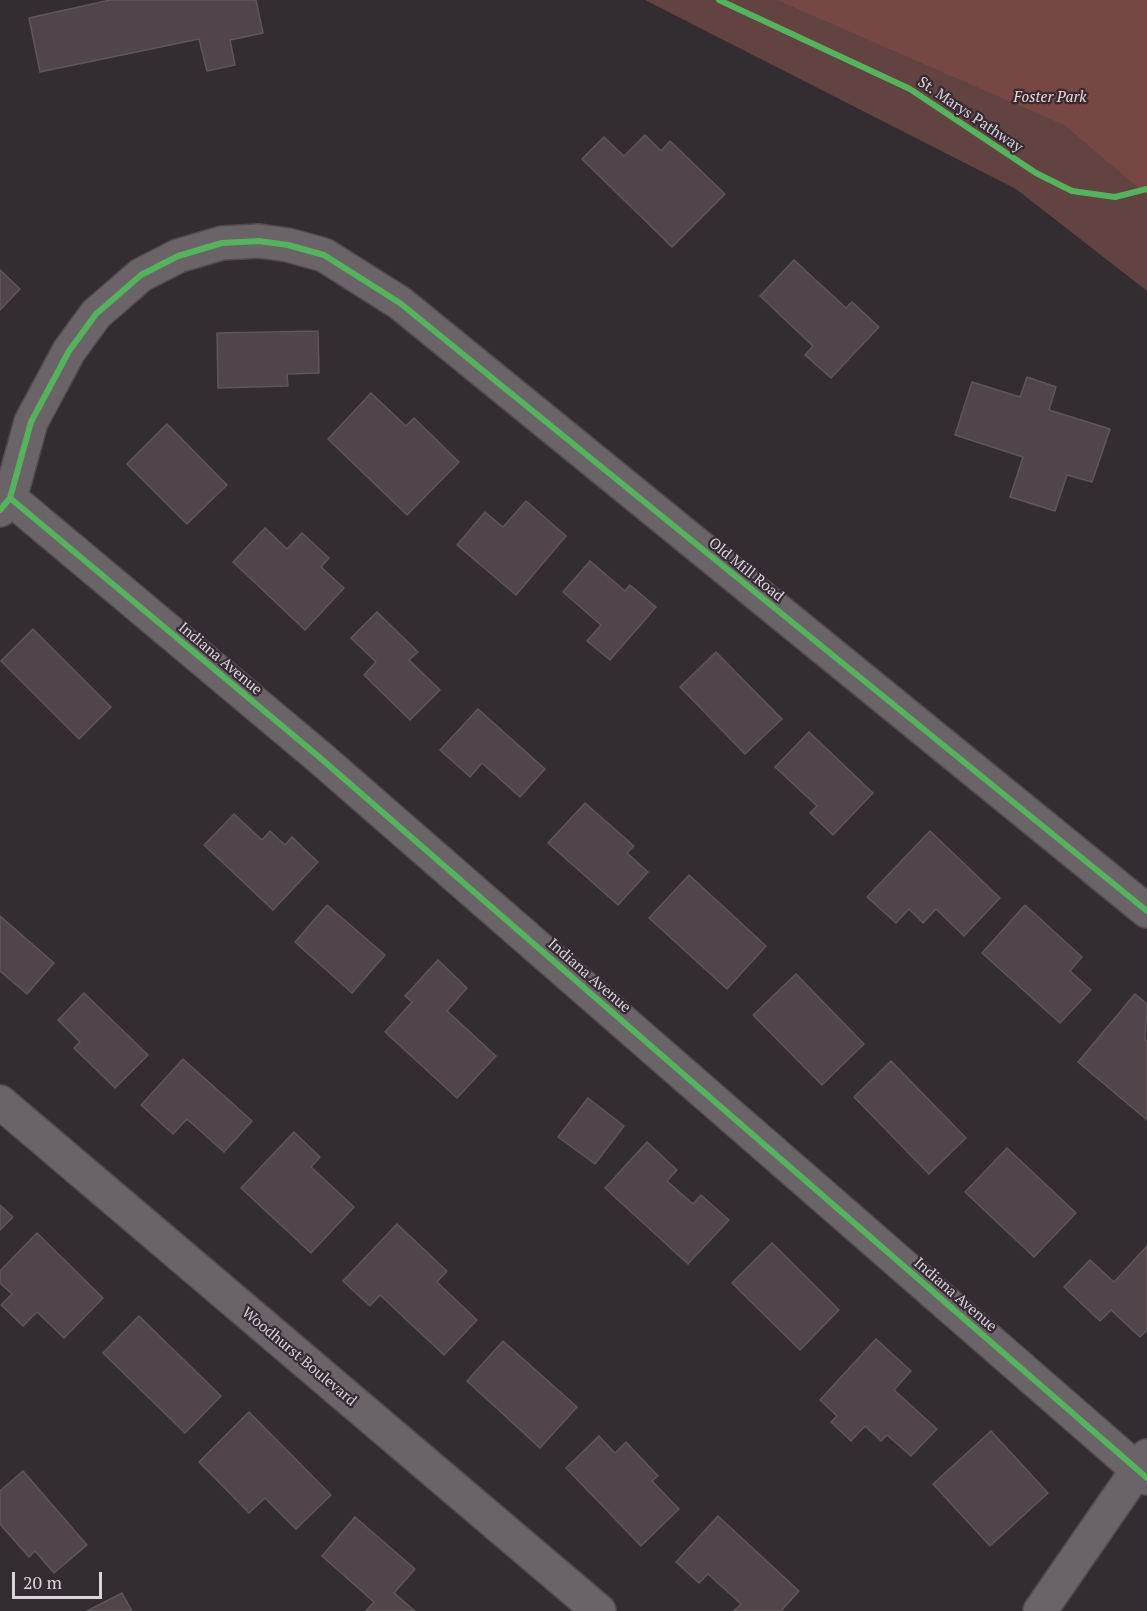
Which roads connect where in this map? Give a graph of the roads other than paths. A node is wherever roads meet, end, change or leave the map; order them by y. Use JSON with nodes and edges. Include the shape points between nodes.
{"nodes":[{"id":1,"x":5,"y":504,"type":"edge"},
{"id":2,"x":1147,"y":911,"type":"edge"},
{"id":3,"x":0,"y":1102,"type":"edge"},
{"id":4,"x":1144,"y":1468,"type":"edge"},
{"id":5,"x":599,"y":1611,"type":"edge"},
{"id":6,"x":1040,"y":1611,"type":"edge"}],
"edges":[{"from":1,"to":2,"type":"street","name":"Old Mill Road","via":[[31,422],[69,351],[96,314],[141,275],[178,256],[222,243],[259,241],[324,255],[400,303]]},
{"from":1,"to":4,"type":"street","name":"Indiana Avenue","via":[[318,756]]},
{"from":3,"to":5,"type":"street","name":"Woodhurst Boulevard"},
{"from":4,"to":6,"type":"street"}]}
